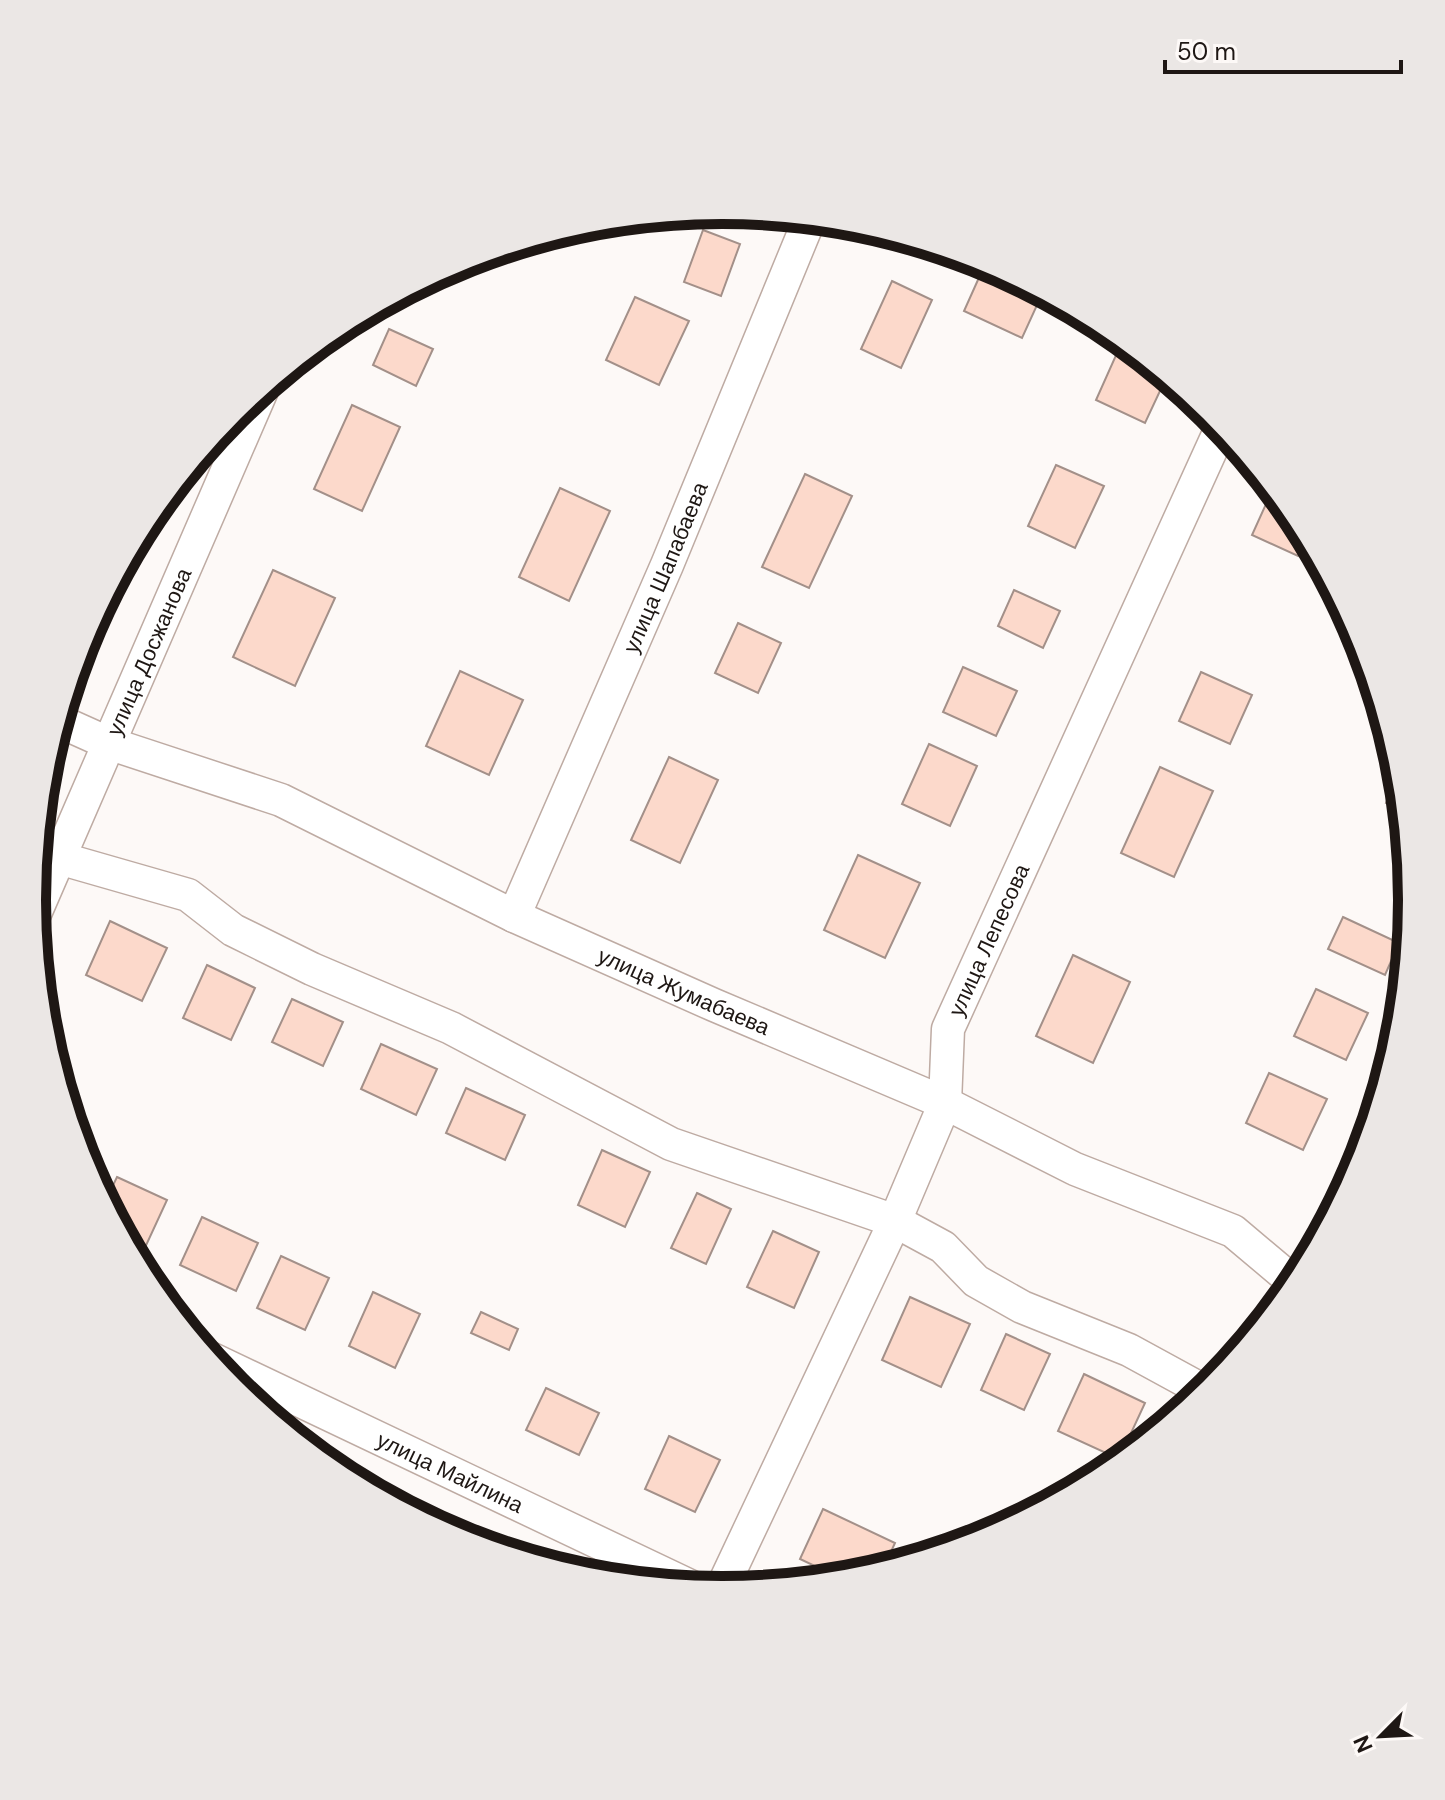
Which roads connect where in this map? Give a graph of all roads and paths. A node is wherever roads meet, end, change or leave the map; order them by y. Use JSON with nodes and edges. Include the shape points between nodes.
{"nodes":[{"id":1,"x":806,"y":229,"type":"edge"},
{"id":2,"x":251,"y":415,"type":"edge"},
{"id":3,"x":1216,"y":438,"type":"edge"},
{"id":4,"x":69,"y":725,"type":"edge"},
{"id":5,"x":108,"y":743,"type":"junction"},
{"id":6,"x":59,"y":858,"type":"junction"},
{"id":7,"x":46,"y":888,"type":"edge"},
{"id":8,"x":514,"y":916,"type":"junction"},
{"id":9,"x":945,"y":1103,"type":"junction"},
{"id":10,"x":895,"y":1221,"type":"junction"},
{"id":11,"x":1286,"y":1275,"type":"edge"},
{"id":12,"x":237,"y":1371,"type":"edge"},
{"id":13,"x":1194,"y":1385,"type":"edge"},
{"id":14,"x":664,"y":1574,"type":"edge"},
{"id":15,"x":728,"y":1576,"type":"edge"}],
"edges":[{"from":1,"to":8,"type":"street","name":"улица Шапабаева"},
{"from":2,"to":5,"type":"street","name":"улица Досжанова"},
{"from":3,"to":9,"type":"street","name":"улица Лепесова","via":[[948,1029]]},
{"from":4,"to":5,"type":"street","name":"улица Жумабаева"},
{"from":5,"to":6,"type":"street","name":"улица Досжанова"},
{"from":5,"to":8,"type":"street","name":"улица Жумабаева","via":[[281,800]]},
{"from":6,"to":7,"type":"street","name":"улица Досжанова"},
{"from":6,"to":10,"type":"street","via":[[188,895],[233,930],[451,1028],[671,1144]]},
{"from":8,"to":9,"type":"street","name":"улица Жумабаева"},
{"from":9,"to":10,"type":"street","name":"улица Лепесова"},
{"from":9,"to":11,"type":"street","name":"улица Жумабаева","via":[[1075,1169],[1233,1231]]},
{"from":10,"to":13,"type":"street","via":[[943,1247],[976,1281],[1022,1307],[1129,1350]]},
{"from":10,"to":15,"type":"street","name":"улица Лепесова"},
{"from":12,"to":14,"type":"street","name":"улица Майлина"}]}
